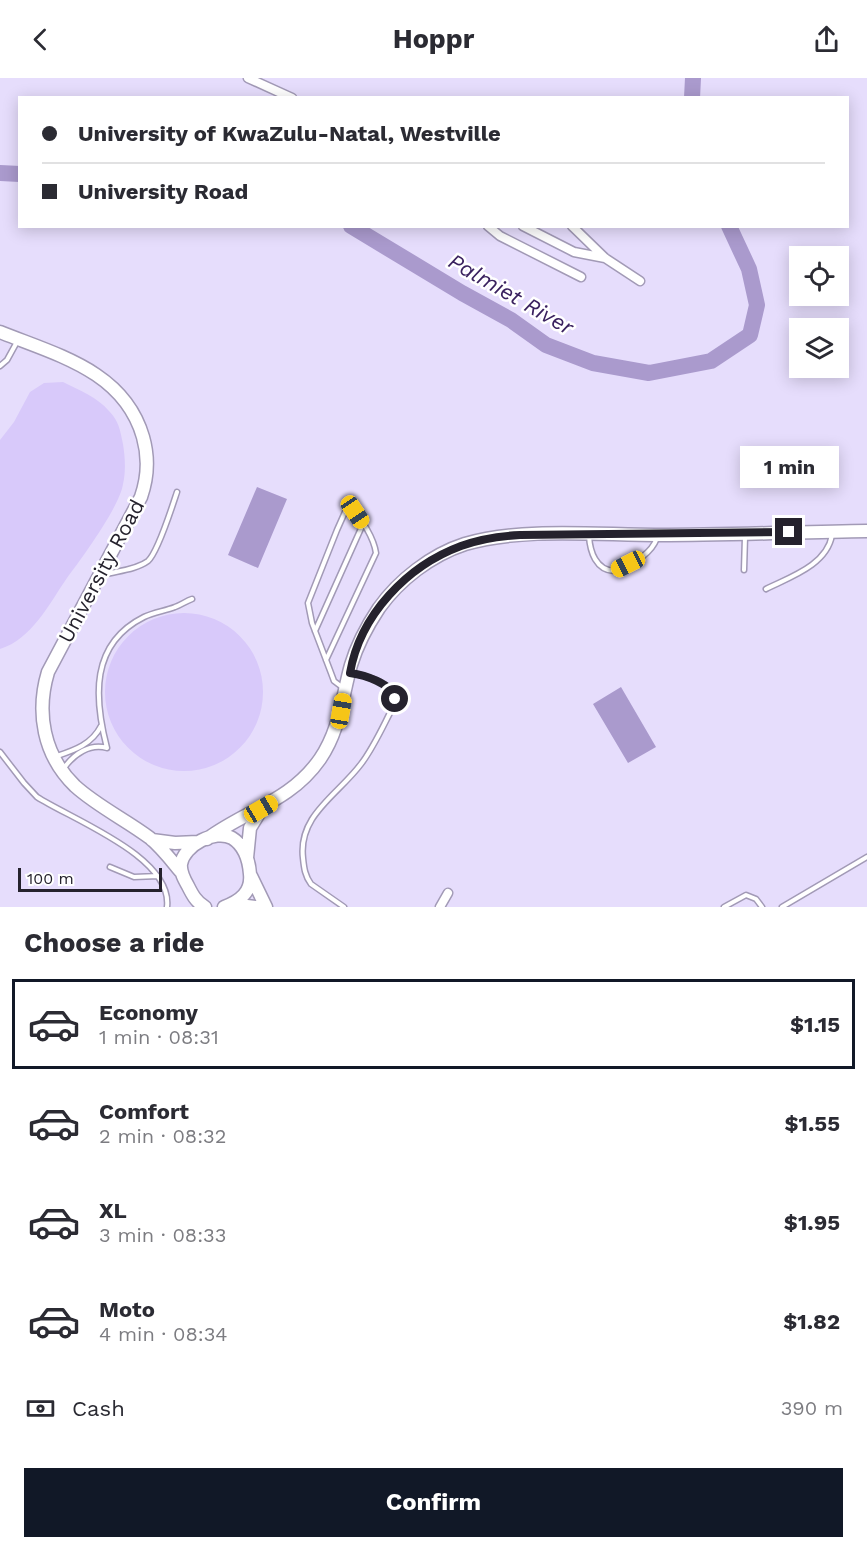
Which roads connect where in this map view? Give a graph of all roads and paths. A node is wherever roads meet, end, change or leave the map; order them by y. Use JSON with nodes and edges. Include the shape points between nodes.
{"nodes":[{"id":1,"x":248,"y":78,"type":"edge"},
{"id":2,"x":261,"y":81,"type":"edge"},
{"id":3,"x":288,"y":96,"type":"edge"},
{"id":4,"x":490,"y":228,"type":"edge"},
{"id":5,"x":527,"y":228,"type":"edge"},
{"id":6,"x":574,"y":228,"type":"edge"},
{"id":7,"x":604,"y":258,"type":"junction"},
{"id":8,"x":581,"y":277,"type":"dead end"},
{"id":9,"x":640,"y":281,"type":"dead end"},
{"id":10,"x":0,"y":332,"type":"edge"},
{"id":11,"x":18,"y":339,"type":"junction"},
{"id":12,"x":1,"y":366,"type":"edge"},
{"id":13,"x":177,"y":492,"type":"dead end"},
{"id":14,"x":363,"y":524,"type":"junction"},
{"id":15,"x":867,"y":531,"type":"edge"},
{"id":16,"x":833,"y":532,"type":"junction"},
{"id":17,"x":745,"y":533,"type":"junction"},
{"id":18,"x":589,"y":534,"type":"junction"},
{"id":19,"x":658,"y":535,"type":"junction"},
{"id":20,"x":744,"y":570,"type":"dead end"},
{"id":21,"x":99,"y":576,"type":"junction"},
{"id":22,"x":766,"y":590,"type":"dead end"},
{"id":23,"x":192,"y":599,"type":"dead end"},
{"id":24,"x":315,"y":632,"type":"junction"},
{"id":25,"x":326,"y":660,"type":"junction"},
{"id":26,"x":350,"y":673,"type":"junction"},
{"id":27,"x":345,"y":688,"type":"junction"},
{"id":28,"x":102,"y":726,"type":"junction"},
{"id":29,"x":0,"y":752,"type":"edge"},
{"id":30,"x":53,"y":757,"type":"junction"},
{"id":31,"x":62,"y":771,"type":"junction"},
{"id":32,"x":261,"y":809,"type":"junction"},
{"id":33,"x":152,"y":840,"type":"junction"},
{"id":34,"x":203,"y":840,"type":"junction"},
{"id":35,"x":867,"y":856,"type":"edge"},
{"id":36,"x":247,"y":858,"type":"junction"},
{"id":37,"x":110,"y":867,"type":"dead end"},
{"id":38,"x":181,"y":872,"type":"junction"},
{"id":39,"x":250,"y":874,"type":"junction"},
{"id":40,"x":158,"y":876,"type":"junction"},
{"id":41,"x":448,"y":893,"type":"dead end"},
{"id":42,"x":199,"y":906,"type":"edge"},
{"id":43,"x":227,"y":906,"type":"edge"},
{"id":44,"x":167,"y":907,"type":"edge"},
{"id":45,"x":255,"y":907,"type":"edge"},
{"id":46,"x":266,"y":907,"type":"edge"},
{"id":47,"x":344,"y":907,"type":"edge"},
{"id":48,"x":440,"y":907,"type":"edge"},
{"id":49,"x":724,"y":907,"type":"edge"},
{"id":50,"x":762,"y":907,"type":"edge"},
{"id":51,"x":782,"y":907,"type":"edge"}],
"edges":[{"from":1,"to":2,"type":"street"},
{"from":2,"to":3,"type":"street"},
{"from":4,"to":8,"type":"street"},
{"from":5,"to":7,"type":"street","via":[[574,252]]},
{"from":6,"to":7,"type":"street"},
{"from":7,"to":9,"type":"street"},
{"from":10,"to":11,"type":"street","name":"University Road"},
{"from":11,"to":12,"type":"lane"},
{"from":11,"to":21,"type":"street","name":"University Road","via":[[95,373],[124,398],[139,424],[145,445],[147,481]]},
{"from":13,"to":21,"type":"lane","via":[[149,560]]},
{"from":14,"to":24,"type":"lane"},
{"from":14,"to":24,"type":"lane","via":[[348,509],[337,530],[308,603]]},
{"from":14,"to":25,"type":"lane","via":[[375,548],[374,560]]},
{"from":15,"to":16,"type":"street"},
{"from":16,"to":17,"type":"street"},
{"from":16,"to":22,"type":"lane","via":[[825,555]]},
{"from":17,"to":19,"type":"street"},
{"from":17,"to":20,"type":"lane"},
{"from":18,"to":19,"type":"street"},
{"from":18,"to":19,"type":"lane","via":[[596,561],[615,571],[647,553]]},
{"from":18,"to":26,"type":"street","via":[[497,537],[445,553],[407,578],[386,599],[363,636]]},
{"from":21,"to":30,"type":"street","name":"University Road","via":[[44,685],[41,712]]},
{"from":23,"to":28,"type":"lane","via":[[140,619],[109,649],[98,677]]},
{"from":24,"to":25,"type":"lane"},
{"from":25,"to":27,"type":"lane","via":[[334,681]]},
{"from":26,"to":27,"type":"street"},
{"from":26,"to":47,"type":"lane","via":[[385,686],[395,699],[366,756],[311,818],[303,835],[307,879]]},
{"from":27,"to":32,"type":"street","via":[[338,722],[319,760],[292,788]]},
{"from":28,"to":30,"type":"lane","via":[[86,744]]},
{"from":28,"to":31,"type":"lane","via":[[107,748],[94,746],[82,751]]},
{"from":29,"to":40,"type":"lane","via":[[37,796],[135,853]]},
{"from":30,"to":31,"type":"street","name":"University Road"},
{"from":31,"to":33,"type":"street","name":"University Road","via":[[84,793]]},
{"from":32,"to":34,"type":"street"},
{"from":32,"to":36,"type":"street","via":[[250,828]]},
{"from":33,"to":34,"type":"street","name":"University Road"},
{"from":33,"to":38,"type":"street","name":"University Road"},
{"from":34,"to":36,"type":"street","name":"University Road","via":[[222,835],[231,838]]},
{"from":34,"to":38,"type":"street","via":[[184,855]]},
{"from":35,"to":51,"type":"lane"},
{"from":36,"to":39,"type":"street"},
{"from":37,"to":40,"type":"lane","via":[[135,877]]},
{"from":38,"to":42,"type":"street","name":"University Road"},
{"from":39,"to":43,"type":"street","via":[[249,889]]},
{"from":39,"to":46,"type":"street"},
{"from":40,"to":44,"type":"lane","via":[[167,892]]},
{"from":41,"to":48,"type":"street"},
{"from":43,"to":45,"type":"street"},
{"from":49,"to":50,"type":"lane","via":[[746,895]]}]}
